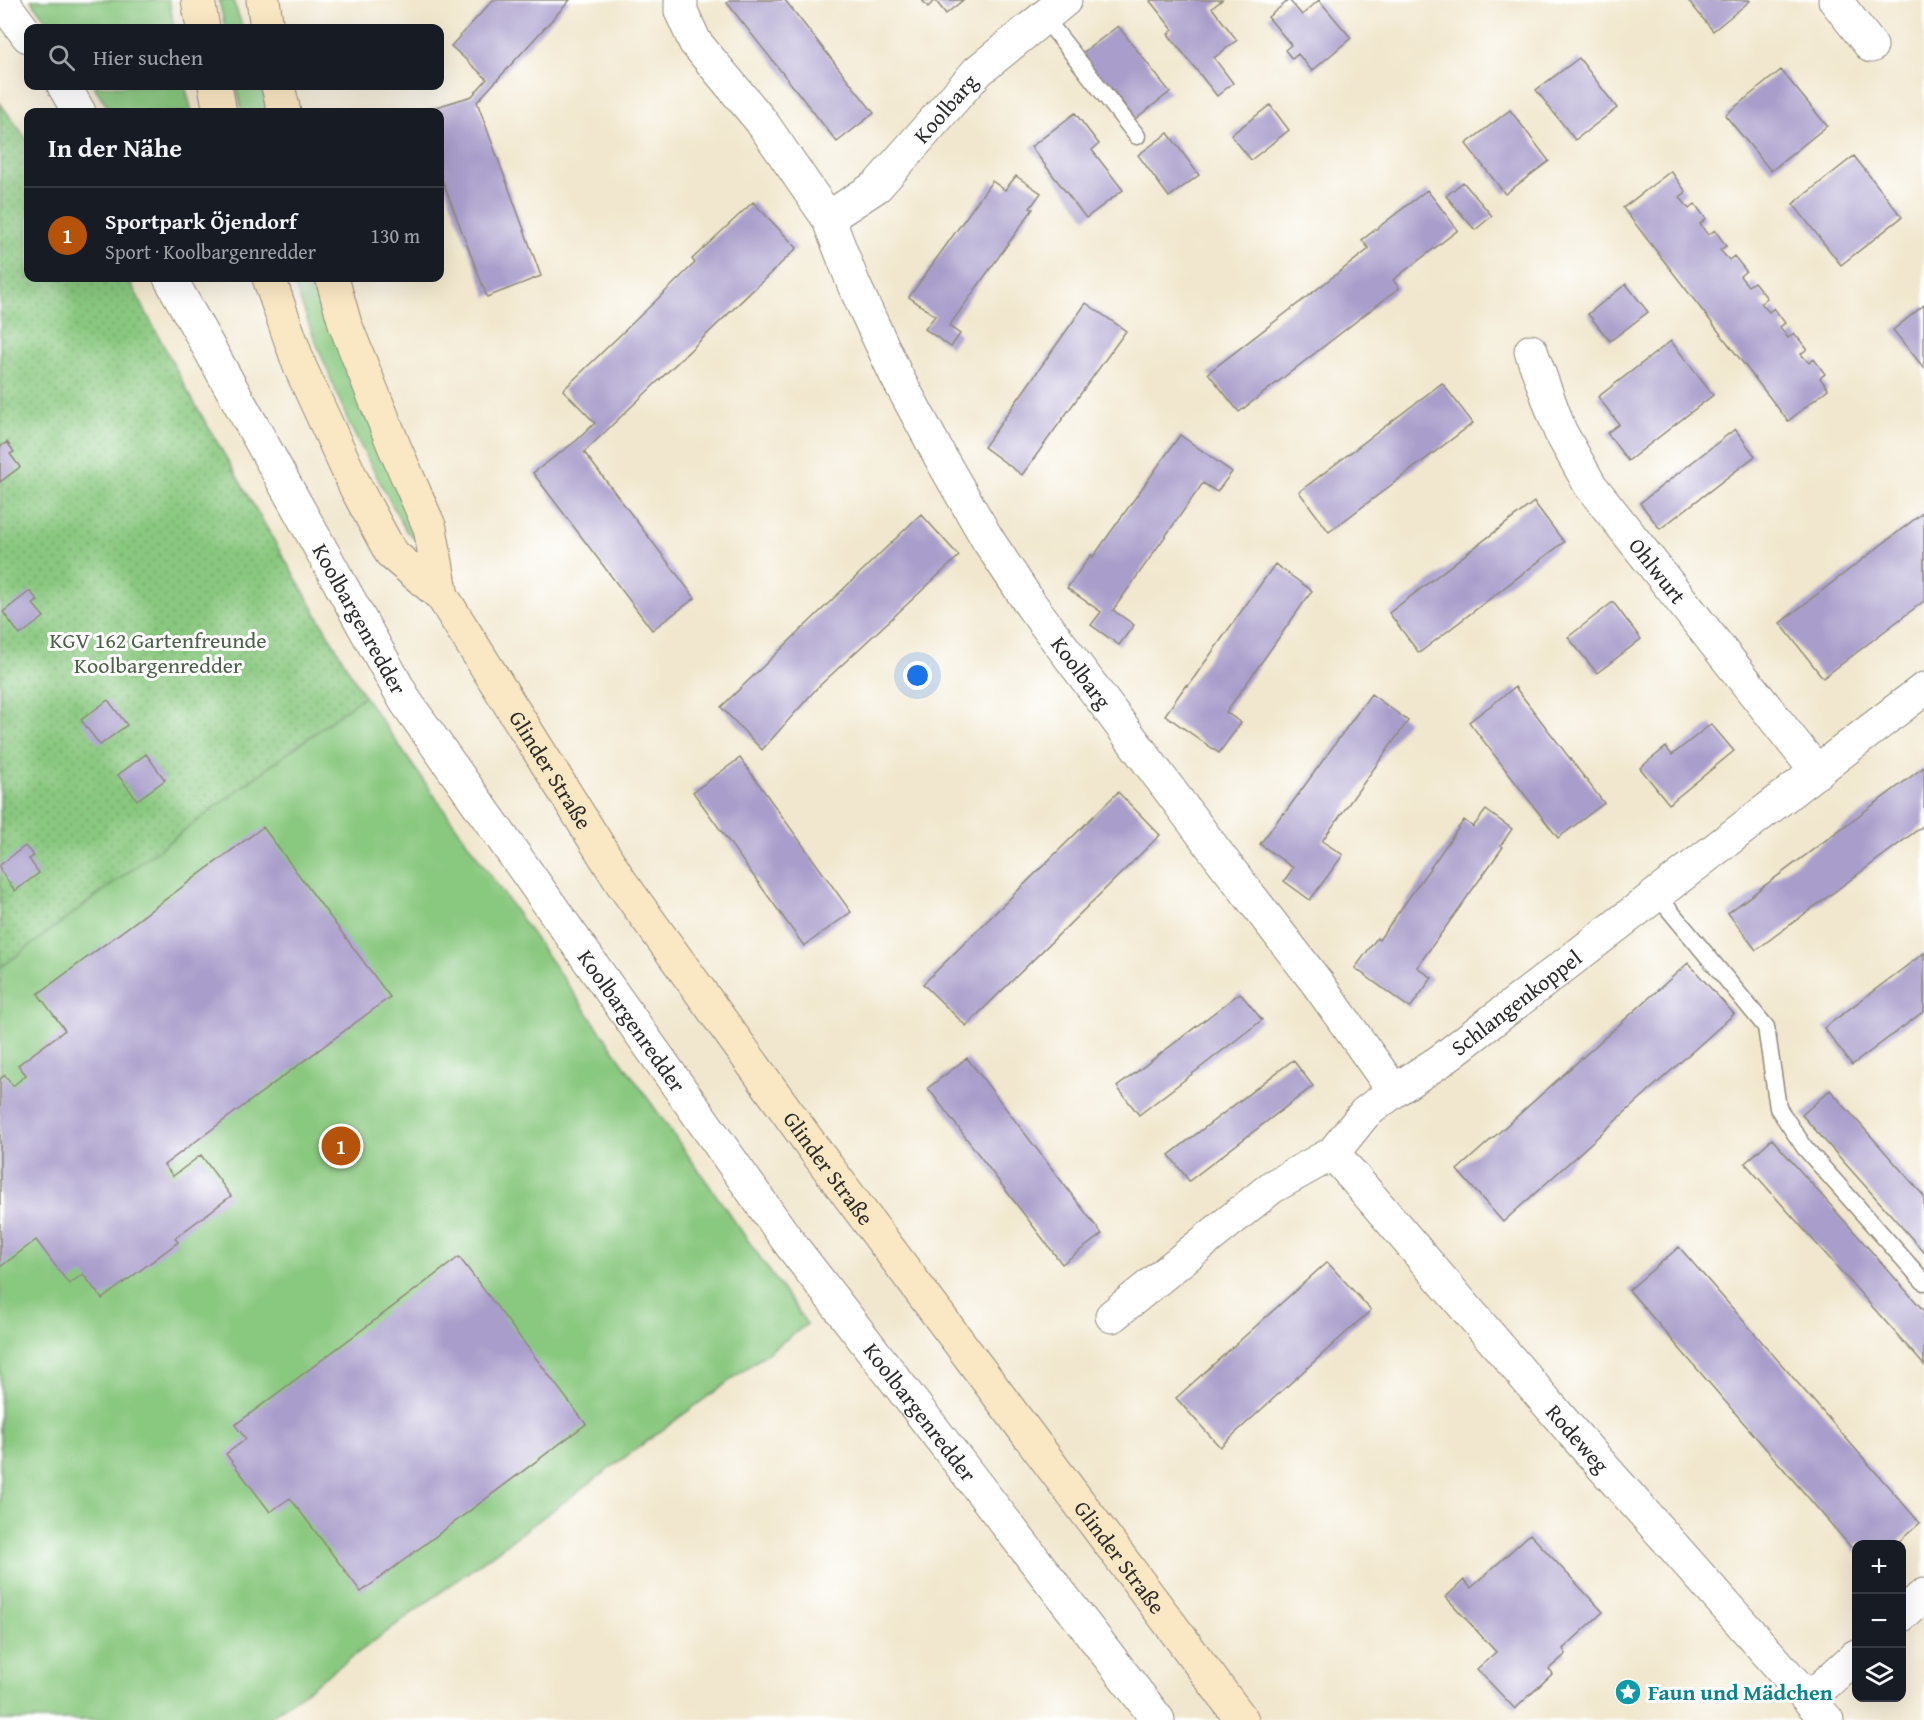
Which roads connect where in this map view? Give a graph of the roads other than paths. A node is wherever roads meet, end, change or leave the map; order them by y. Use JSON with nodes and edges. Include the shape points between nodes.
{"nodes":[{"id":1,"x":1,"y":0,"type":"edge"},
{"id":2,"x":198,"y":0,"type":"edge"},
{"id":3,"x":263,"y":0,"type":"edge"},
{"id":4,"x":681,"y":0,"type":"edge"},
{"id":5,"x":1835,"y":0,"type":"edge"},
{"id":6,"x":1055,"y":9,"type":"edge"},
{"id":7,"x":202,"y":24,"type":"edge"},
{"id":8,"x":266,"y":24,"type":"edge"},
{"id":9,"x":24,"y":31,"type":"edge"},
{"id":10,"x":1871,"y":46,"type":"dead end"},
{"id":11,"x":65,"y":90,"type":"edge"},
{"id":12,"x":216,"y":90,"type":"edge"},
{"id":13,"x":279,"y":90,"type":"edge"},
{"id":14,"x":76,"y":108,"type":"edge"},
{"id":15,"x":219,"y":108,"type":"edge"},
{"id":16,"x":283,"y":108,"type":"edge"},
{"id":17,"x":1137,"y":136,"type":"dead end"},
{"id":18,"x":828,"y":218,"type":"junction"},
{"id":19,"x":172,"y":282,"type":"edge"},
{"id":20,"x":269,"y":282,"type":"edge"},
{"id":21,"x":333,"y":282,"type":"edge"},
{"id":22,"x":1531,"y":351,"type":"dead end"},
{"id":23,"x":442,"y":596,"type":"junction"},
{"id":24,"x":1924,"y":689,"type":"edge"},
{"id":25,"x":1817,"y":772,"type":"junction"},
{"id":26,"x":1657,"y":895,"type":"junction"},
{"id":27,"x":1394,"y":1091,"type":"junction"},
{"id":28,"x":1333,"y":1153,"type":"junction"},
{"id":29,"x":1924,"y":1282,"type":"edge"},
{"id":30,"x":1112,"y":1316,"type":"dead end"},
{"id":31,"x":1924,"y":1595,"type":"edge"},
{"id":32,"x":1906,"y":1611,"type":"edge"},
{"id":33,"x":1852,"y":1663,"type":"edge"},
{"id":34,"x":1818,"y":1709,"type":"edge"},
{"id":35,"x":1158,"y":1720,"type":"edge"},
{"id":36,"x":1242,"y":1720,"type":"edge"}],
"edges":[{"from":1,"to":9,"type":"street"},
{"from":2,"to":7,"type":"main road"},
{"from":3,"to":8,"type":"main road"},
{"from":4,"to":18,"type":"street","name":"Koolbarg","via":[[681,11],[695,42],[761,121]]},
{"from":5,"to":10,"type":"street"},
{"from":6,"to":17,"type":"lane"},
{"from":6,"to":18,"type":"street","name":"Koolbarg","via":[[978,71],[877,186]]},
{"from":11,"to":14,"type":"street"},
{"from":12,"to":15,"type":"main road"},
{"from":13,"to":16,"type":"main road"},
{"from":18,"to":27,"type":"street","name":"Koolbarg","via":[[896,375],[988,540],[1031,605],[1318,984]]},
{"from":19,"to":35,"type":"street","name":"Koolbargenredder","via":[[406,702],[788,1240]]},
{"from":20,"to":23,"type":"main road","name":"Glinder Straße","via":[[300,368],[356,489],[392,553]]},
{"from":21,"to":23,"type":"main road","name":"Glinder Straße","via":[[345,324],[430,528]]},
{"from":22,"to":25,"type":"street","name":"Ohlwurt","via":[[1560,430],[1590,485]]},
{"from":23,"to":36,"type":"main road","name":"Glinder Straße","via":[[621,882],[814,1149]]},
{"from":24,"to":25,"type":"street","name":"Schlangenkoppel"},
{"from":25,"to":26,"type":"street","name":"Schlangenkoppel"},
{"from":26,"to":27,"type":"street","name":"Schlangenkoppel","via":[[1440,1061]]},
{"from":26,"to":29,"type":"lane","via":[[1766,1027],[1778,1108],[1805,1148]]},
{"from":27,"to":28,"type":"street","name":"Schlangenkoppel","via":[[1365,1113]]},
{"from":28,"to":30,"type":"street","name":"Schlangenkoppel","via":[[1272,1187]]},
{"from":28,"to":34,"type":"street","name":"Rodeweg","via":[[1573,1433]]},
{"from":31,"to":32,"type":"street"},
{"from":33,"to":34,"type":"street"}]}
